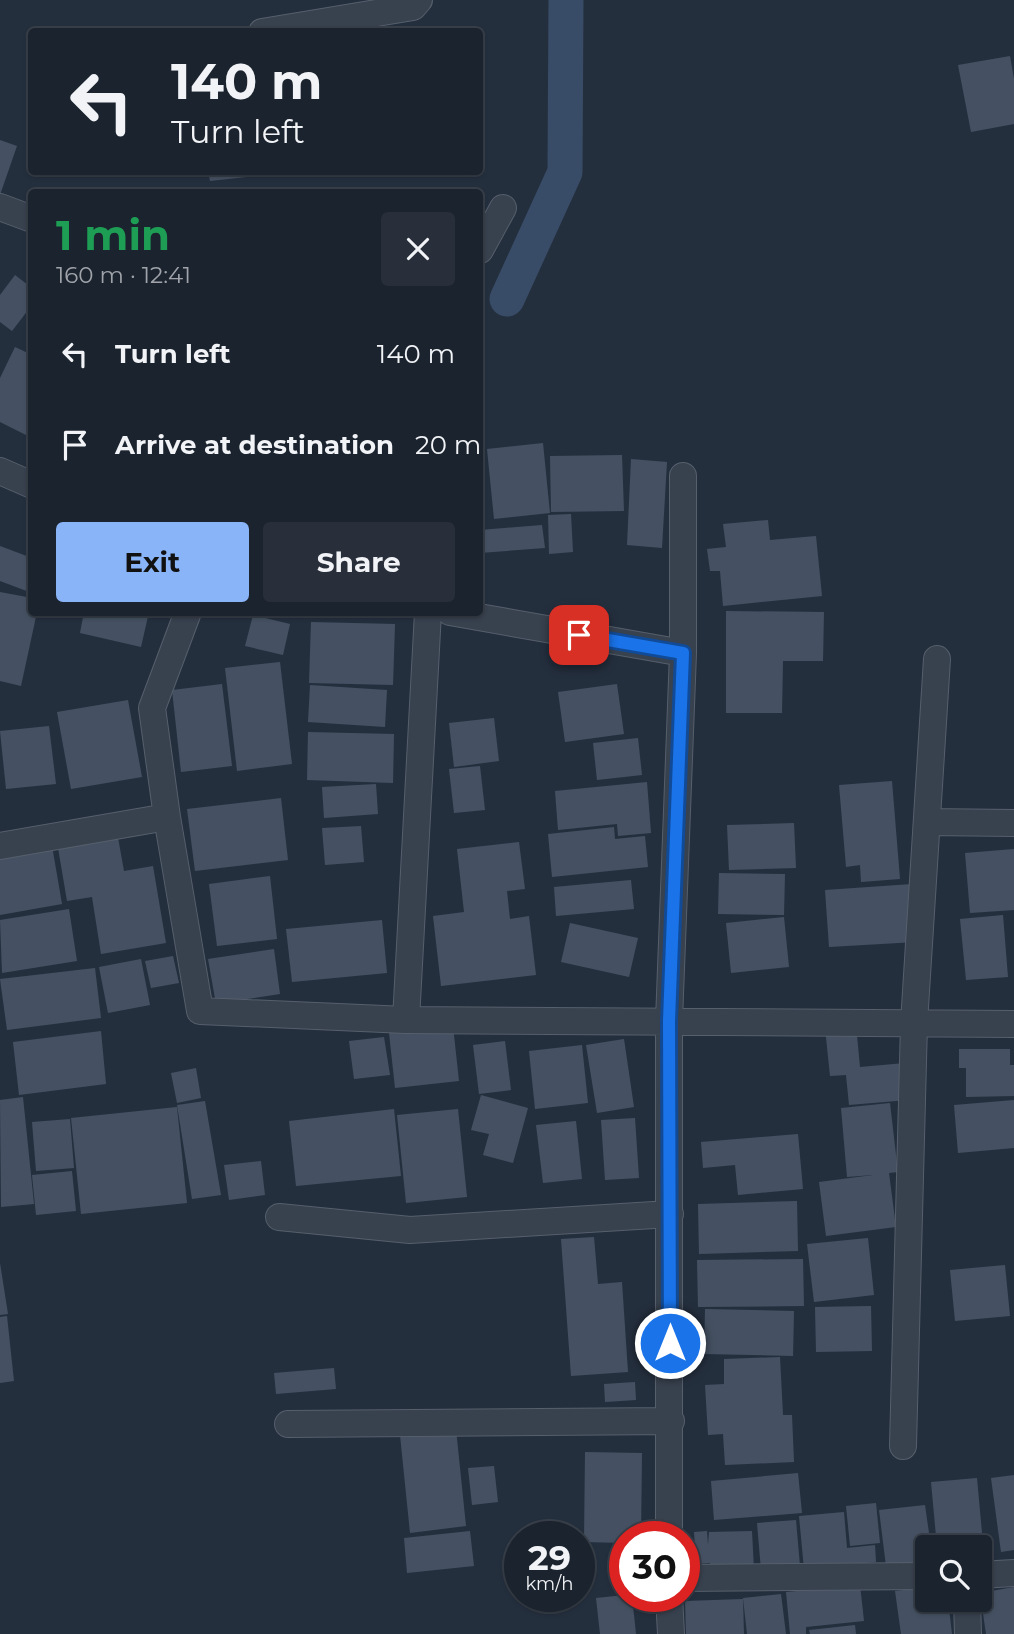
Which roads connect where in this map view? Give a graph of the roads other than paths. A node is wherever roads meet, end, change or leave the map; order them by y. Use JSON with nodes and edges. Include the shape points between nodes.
{"nodes":[{"id":1,"x":419,"y":0,"type":"edge"},
{"id":2,"x":286,"y":28,"type":"edge"},
{"id":3,"x":0,"y":207,"type":"edge"},
{"id":4,"x":503,"y":208,"type":"dead end"},
{"id":5,"x":28,"y":218,"type":"edge"},
{"id":6,"x":483,"y":245,"type":"edge"},
{"id":7,"x":0,"y":471,"type":"edge"},
{"id":8,"x":683,"y":476,"type":"dead end"},
{"id":9,"x":28,"y":483,"type":"edge"},
{"id":10,"x":186,"y":616,"type":"edge"},
{"id":11,"x":428,"y":616,"type":"edge"},
{"id":12,"x":473,"y":616,"type":"edge"},
{"id":13,"x":683,"y":653,"type":"junction"},
{"id":14,"x":937,"y":659,"type":"dead end"},
{"id":15,"x":167,"y":817,"type":"junction"},
{"id":16,"x":927,"y":822,"type":"junction"},
{"id":17,"x":1014,"y":823,"type":"edge"},
{"id":18,"x":0,"y":846,"type":"edge"},
{"id":19,"x":407,"y":1020,"type":"junction"},
{"id":20,"x":669,"y":1021,"type":"junction"},
{"id":21,"x":915,"y":1023,"type":"junction"},
{"id":22,"x":1014,"y":1024,"type":"edge"},
{"id":23,"x":670,"y":1214,"type":"junction"},
{"id":24,"x":279,"y":1217,"type":"dead end"},
{"id":25,"x":671,"y":1421,"type":"junction"},
{"id":26,"x":288,"y":1424,"type":"dead end"},
{"id":27,"x":903,"y":1446,"type":"dead end"},
{"id":28,"x":669,"y":1521,"type":"edge"},
{"id":29,"x":1014,"y":1573,"type":"edge"},
{"id":30,"x":992,"y":1574,"type":"edge"},
{"id":31,"x":915,"y":1576,"type":"edge"},
{"id":32,"x":700,"y":1578,"type":"edge"},
{"id":33,"x":669,"y":1612,"type":"edge"},
{"id":34,"x":967,"y":1612,"type":"edge"},
{"id":35,"x":670,"y":1634,"type":"edge"},
{"id":36,"x":968,"y":1634,"type":"edge"}],
"edges":[{"from":1,"to":2,"type":"street","via":[[413,7]]},
{"from":3,"to":5,"type":"street"},
{"from":4,"to":6,"type":"street"},
{"from":7,"to":9,"type":"street"},
{"from":8,"to":13,"type":"street"},
{"from":10,"to":15,"type":"street","via":[[152,708]]},
{"from":11,"to":19,"type":"street"},
{"from":12,"to":13,"type":"street"},
{"from":13,"to":20,"type":"street"},
{"from":14,"to":16,"type":"street"},
{"from":15,"to":18,"type":"street"},
{"from":15,"to":19,"type":"street","via":[[200,1011]]},
{"from":16,"to":17,"type":"street"},
{"from":16,"to":21,"type":"street"},
{"from":19,"to":20,"type":"street"},
{"from":20,"to":21,"type":"street"},
{"from":20,"to":23,"type":"street"},
{"from":21,"to":22,"type":"street"},
{"from":21,"to":27,"type":"street"},
{"from":23,"to":24,"type":"street","via":[[410,1230]]},
{"from":23,"to":25,"type":"street"},
{"from":25,"to":26,"type":"street"},
{"from":25,"to":28,"type":"street"},
{"from":29,"to":30,"type":"street"},
{"from":31,"to":32,"type":"street"},
{"from":33,"to":35,"type":"street"},
{"from":34,"to":36,"type":"street"}]}
